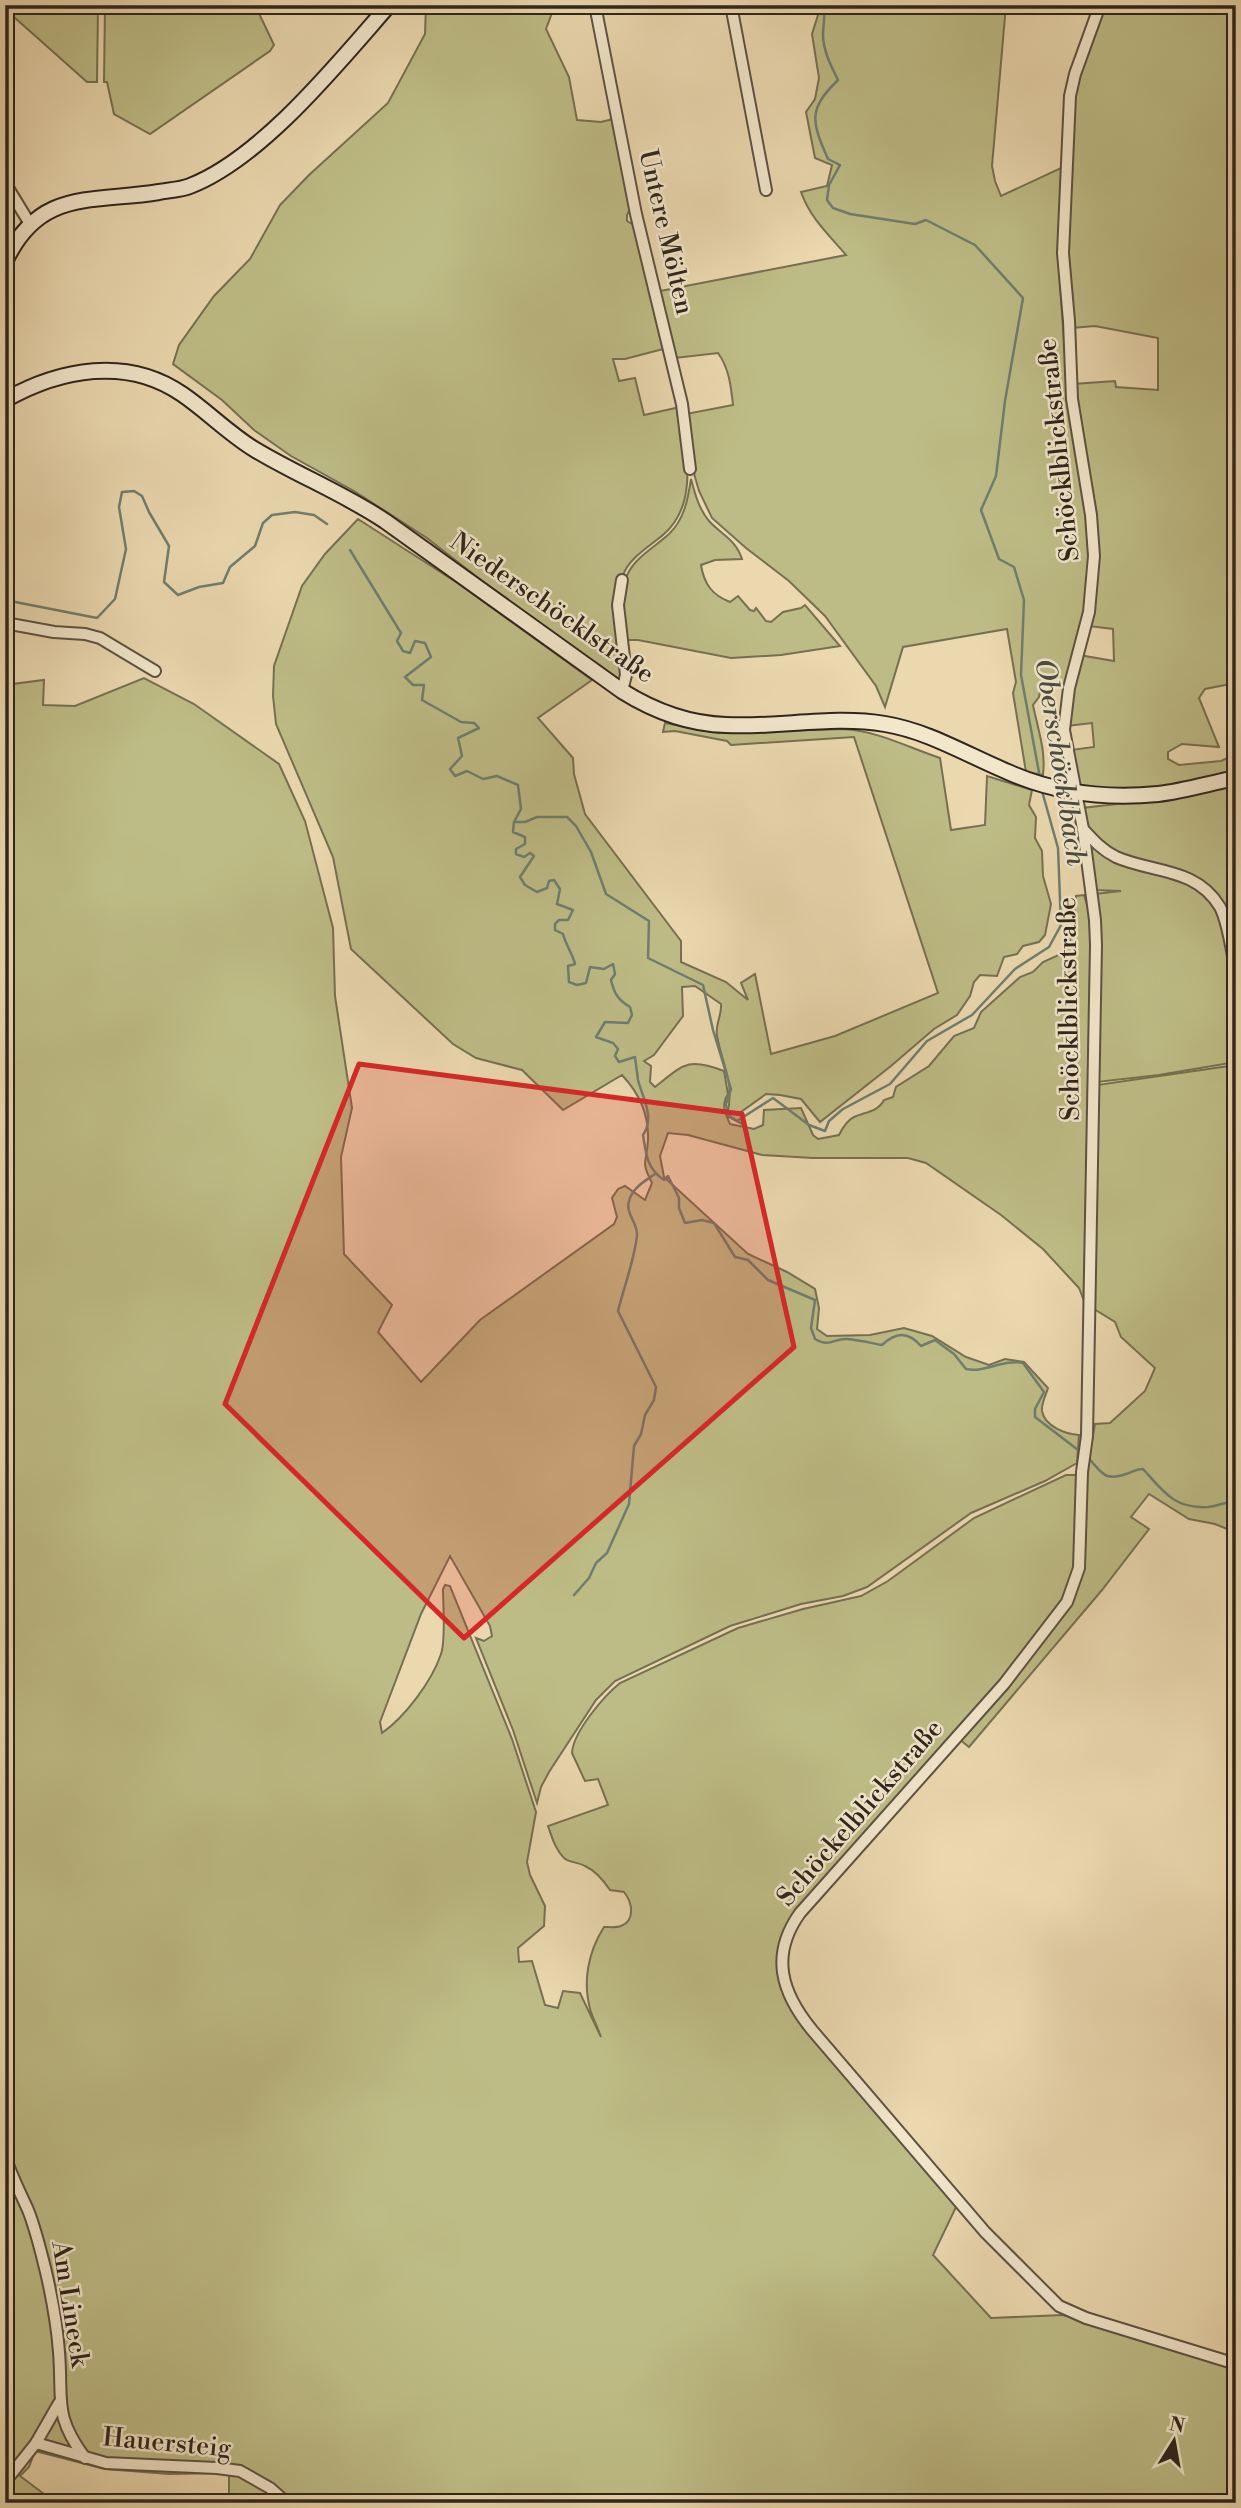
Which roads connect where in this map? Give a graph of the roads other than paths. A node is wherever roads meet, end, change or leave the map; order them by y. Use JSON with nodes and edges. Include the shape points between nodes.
{"nodes":[{"id":1,"x":389,"y":5,"type":"edge"},
{"id":2,"x":595,"y":5,"type":"edge"},
{"id":3,"x":731,"y":5,"type":"edge"},
{"id":4,"x":1100,"y":5,"type":"edge"},
{"id":5,"x":5,"y":183,"type":"edge"},
{"id":6,"x":766,"y":190,"type":"dead end"},
{"id":7,"x":30,"y":225,"type":"junction"},
{"id":8,"x":5,"y":262,"type":"edge"},
{"id":9,"x":5,"y":400,"type":"edge"},
{"id":10,"x":690,"y":469,"type":"dead end"},
{"id":11,"x":622,"y":580,"type":"dead end"},
{"id":12,"x":5,"y":623,"type":"edge"},
{"id":13,"x":155,"y":671,"type":"dead end"},
{"id":14,"x":622,"y":691,"type":"junction"},
{"id":15,"x":1236,"y":778,"type":"edge"},
{"id":16,"x":1075,"y":792,"type":"junction"},
{"id":17,"x":1083,"y":829,"type":"junction"},
{"id":18,"x":1236,"y":970,"type":"edge"},
{"id":19,"x":1087,"y":1436,"type":"joint"},
{"id":20,"x":5,"y":2156,"type":"edge"},
{"id":21,"x":1236,"y":2364,"type":"edge"},
{"id":22,"x":59,"y":2403,"type":"junction"},
{"id":23,"x":36,"y":2442,"type":"junction"},
{"id":24,"x":85,"y":2458,"type":"junction"},
{"id":25,"x":5,"y":2482,"type":"edge"},
{"id":26,"x":287,"y":2503,"type":"edge"}],
"edges":[{"from":1,"to":7,"type":"main road","via":[[310,94],[226,167],[188,187],[63,204]]},
{"from":2,"to":10,"type":"street","name":"Untere Mölten","via":[[636,214],[682,404]]},
{"from":3,"to":6,"type":"street"},
{"from":4,"to":16,"type":"street","name":"Schöcklblickstraße","via":[[1070,96],[1063,232],[1072,399],[1094,556],[1089,612],[1064,718]]},
{"from":5,"to":7,"type":"street"},
{"from":7,"to":8,"type":"main road"},
{"from":9,"to":14,"type":"main road","name":"Niederschöcklstraße","via":[[52,380],[90,371],[131,372],[160,381],[251,447],[354,500]]},
{"from":11,"to":14,"type":"street","via":[[618,605],[626,675]]},
{"from":12,"to":13,"type":"street","via":[[100,638]]},
{"from":14,"to":16,"type":"main road","name":"Niederschöcklstraße","via":[[654,709],[711,724],[841,720],[900,727],[1025,779]]},
{"from":15,"to":16,"type":"main road","name":"Niederschöcklstraße","via":[[1159,794]]},
{"from":16,"to":17,"type":"street","name":"Schöcklblickstraße"},
{"from":17,"to":18,"type":"street","via":[[1113,855],[1186,877],[1203,887],[1221,909]]},
{"from":17,"to":19,"type":"street","name":"Schöcklblickstraße","via":[[1096,945]]},
{"from":19,"to":21,"type":"street","name":"Schöckelblickstraße","via":[[1079,1568],[1067,1602],[1004,1684],[800,1913],[783,1945],[785,1982],[804,2020],[856,2082],[985,2232],[1059,2306]]},
{"from":20,"to":22,"type":"street","name":"Am Lineck","via":[[28,2210],[46,2272],[58,2336]]},
{"from":22,"to":23,"type":"street"},
{"from":22,"to":24,"type":"street","name":"Am Lineck","via":[[68,2435]]},
{"from":23,"to":24,"type":"street","name":"Hauersteig"},
{"from":23,"to":25,"type":"street"},
{"from":24,"to":26,"type":"street","name":"Hauersteig","via":[[137,2466],[232,2469],[255,2478]]}]}
